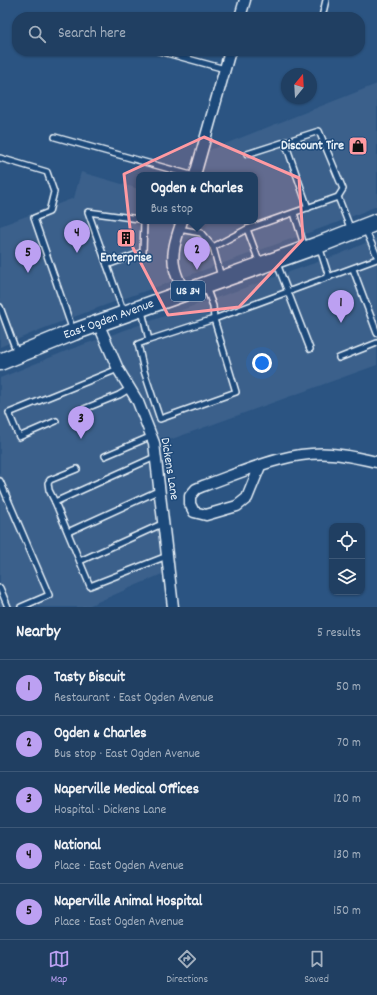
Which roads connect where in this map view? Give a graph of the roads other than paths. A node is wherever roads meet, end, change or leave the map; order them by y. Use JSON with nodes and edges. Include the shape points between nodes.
{"nodes":[{"id":1,"x":245,"y":0,"type":"edge"},
{"id":2,"x":326,"y":0,"type":"edge"},
{"id":3,"x":241,"y":12,"type":"edge"},
{"id":4,"x":323,"y":12,"type":"edge"},
{"id":5,"x":177,"y":56,"type":"edge"},
{"id":6,"x":229,"y":56,"type":"edge"},
{"id":7,"x":225,"y":69,"type":"junction"},
{"id":8,"x":56,"y":137,"type":"dead end"},
{"id":9,"x":284,"y":142,"type":"junction"},
{"id":10,"x":247,"y":154,"type":"dead end"},
{"id":11,"x":0,"y":158,"type":"edge"},
{"id":12,"x":180,"y":172,"type":"edge"},
{"id":13,"x":196,"y":172,"type":"edge"},
{"id":14,"x":338,"y":197,"type":"junction"},
{"id":15,"x":308,"y":208,"type":"junction"},
{"id":16,"x":294,"y":213,"type":"junction"},
{"id":17,"x":136,"y":219,"type":"edge"},
{"id":18,"x":144,"y":224,"type":"edge"},
{"id":19,"x":180,"y":225,"type":"edge"},
{"id":20,"x":365,"y":227,"type":"edge"},
{"id":21,"x":247,"y":229,"type":"junction"},
{"id":22,"x":312,"y":247,"type":"junction"},
{"id":23,"x":212,"y":248,"type":"junction"},
{"id":24,"x":377,"y":256,"type":"edge"},
{"id":25,"x":377,"y":259,"type":"edge"},
{"id":26,"x":268,"y":263,"type":"junction"},
{"id":27,"x":106,"y":265,"type":"junction"},
{"id":28,"x":353,"y":269,"type":"junction"},
{"id":29,"x":329,"y":277,"type":"junction"},
{"id":30,"x":221,"y":279,"type":"junction"},
{"id":31,"x":205,"y":285,"type":"junction"},
{"id":32,"x":287,"y":292,"type":"junction"},
{"id":33,"x":184,"y":293,"type":"junction"},
{"id":34,"x":0,"y":307,"type":"edge"},
{"id":35,"x":141,"y":308,"type":"junction"},
{"id":36,"x":124,"y":314,"type":"junction"},
{"id":37,"x":214,"y":319,"type":"junction"},
{"id":38,"x":6,"y":322,"type":"junction"},
{"id":39,"x":98,"y":323,"type":"junction"},
{"id":40,"x":0,"y":325,"type":"edge"},
{"id":41,"x":74,"y":332,"type":"junction"},
{"id":42,"x":377,"y":333,"type":"edge"},
{"id":43,"x":149,"y":340,"type":"junction"},
{"id":44,"x":377,"y":343,"type":"edge"},
{"id":45,"x":310,"y":349,"type":"dead end"},
{"id":46,"x":18,"y":354,"type":"junction"},
{"id":47,"x":339,"y":358,"type":"dead end"},
{"id":48,"x":0,"y":362,"type":"edge"},
{"id":49,"x":118,"y":370,"type":"junction"},
{"id":50,"x":129,"y":388,"type":"junction"},
{"id":51,"x":84,"y":409,"type":"dead end"},
{"id":52,"x":56,"y":422,"type":"dead end"},
{"id":53,"x":152,"y":436,"type":"junction"},
{"id":54,"x":105,"y":456,"type":"dead end"},
{"id":55,"x":156,"y":456,"type":"junction"},
{"id":56,"x":377,"y":462,"type":"edge"},
{"id":57,"x":260,"y":466,"type":"junction"},
{"id":58,"x":77,"y":469,"type":"dead end"},
{"id":59,"x":0,"y":481,"type":"edge"},
{"id":60,"x":160,"y":490,"type":"junction"},
{"id":61,"x":55,"y":502,"type":"junction"},
{"id":62,"x":164,"y":523,"type":"junction"},
{"id":63,"x":68,"y":532,"type":"junction"},
{"id":64,"x":167,"y":556,"type":"junction"},
{"id":65,"x":80,"y":561,"type":"junction"},
{"id":66,"x":0,"y":588,"type":"edge"},
{"id":67,"x":8,"y":607,"type":"edge"},
{"id":68,"x":21,"y":607,"type":"edge"},
{"id":69,"x":173,"y":607,"type":"edge"}],
"edges":[{"from":1,"to":3,"type":"street"},
{"from":2,"to":4,"type":"lane"},
{"from":5,"to":7,"type":"lane"},
{"from":6,"to":7,"type":"street"},
{"from":7,"to":13,"type":"street"},
{"from":8,"to":12,"type":"lane"},
{"from":9,"to":10,"type":"lane"},
{"from":9,"to":14,"type":"lane","via":[[319,131],[343,189]]},
{"from":9,"to":15,"type":"lane"},
{"from":11,"to":41,"type":"lane","via":[[47,172],[54,192],[49,212],[34,218]]},
{"from":14,"to":15,"type":"lane"},
{"from":14,"to":20,"type":"lane"},
{"from":15,"to":16,"type":"lane"},
{"from":16,"to":21,"type":"lane"},
{"from":16,"to":22,"type":"lane"},
{"from":17,"to":27,"type":"lane","via":[[88,212]]},
{"from":18,"to":27,"type":"lane","via":[[143,252]]},
{"from":19,"to":23,"type":"lane","via":[[201,234]]},
{"from":19,"to":33,"type":"street","via":[[173,260]]},
{"from":20,"to":22,"type":"main road","name":"East Ogden Avenue","number":"US 34"},
{"from":20,"to":24,"type":"lane"},
{"from":21,"to":23,"type":"lane"},
{"from":21,"to":26,"type":"lane"},
{"from":22,"to":26,"type":"main road","name":"East Ogden Avenue","number":"US 34"},
{"from":22,"to":29,"type":"lane"},
{"from":23,"to":30,"type":"lane"},
{"from":25,"to":28,"type":"lane"},
{"from":26,"to":30,"type":"main road","name":"East Ogden Avenue","number":"US 34"},
{"from":26,"to":32,"type":"lane"},
{"from":27,"to":36,"type":"lane"},
{"from":28,"to":29,"type":"lane"},
{"from":28,"to":42,"type":"lane"},
{"from":29,"to":32,"type":"lane"},
{"from":30,"to":31,"type":"main road","name":"East Ogden Avenue","number":"US 34"},
{"from":31,"to":33,"type":"main road","name":"East Ogden Avenue","number":"US 34"},
{"from":31,"to":37,"type":"lane","via":[[213,306]]},
{"from":32,"to":37,"type":"lane"},
{"from":32,"to":45,"type":"lane"},
{"from":33,"to":35,"type":"main road","name":"East Ogden Avenue","number":"US 34"},
{"from":34,"to":38,"type":"lane"},
{"from":35,"to":36,"type":"main road","name":"East Ogden Avenue","number":"US 34"},
{"from":35,"to":43,"type":"lane"},
{"from":36,"to":39,"type":"main road","name":"East Ogden Avenue","number":"US 34"},
{"from":37,"to":43,"type":"lane"},
{"from":37,"to":43,"type":"lane","via":[[236,392],[160,419],[144,372],[138,344]]},
{"from":38,"to":40,"type":"lane"},
{"from":38,"to":46,"type":"lane"},
{"from":39,"to":41,"type":"main road","name":"East Ogden Avenue","number":"US 34"},
{"from":39,"to":49,"type":"street","name":"Dickens Lane"},
{"from":41,"to":46,"type":"main road","name":"East Ogden Avenue","number":"US 34"},
{"from":44,"to":47,"type":"lane"},
{"from":46,"to":48,"type":"main road","name":"East Ogden Avenue","number":"US 34"},
{"from":49,"to":50,"type":"street","name":"Dickens Lane"},
{"from":49,"to":52,"type":"lane","via":[[9,413],[19,437]]},
{"from":50,"to":51,"type":"lane","via":[[119,395]]},
{"from":50,"to":53,"type":"street","name":"Dickens Lane","via":[[138,402]]},
{"from":53,"to":54,"type":"lane"},
{"from":53,"to":55,"type":"street","name":"Dickens Lane"},
{"from":55,"to":60,"type":"street","name":"Dickens Lane"},
{"from":55,"to":61,"type":"lane"},
{"from":56,"to":57,"type":"street","via":[[317,454],[300,455]]},
{"from":57,"to":57,"type":"street","via":[[196,489],[189,499],[192,509],[197,514],[206,515],[241,504],[247,498]]},
{"from":58,"to":61,"type":"lane","via":[[50,480],[49,490]]},
{"from":59,"to":68,"type":"lane","via":[[49,595]]},
{"from":60,"to":62,"type":"street","name":"Dickens Lane"},
{"from":60,"to":63,"type":"lane"},
{"from":61,"to":63,"type":"lane"},
{"from":62,"to":64,"type":"street","name":"Dickens Lane"},
{"from":62,"to":65,"type":"lane"},
{"from":63,"to":65,"type":"lane"},
{"from":64,"to":65,"type":"lane","via":[[90,586]]},
{"from":64,"to":69,"type":"street","name":"Dickens Lane"},
{"from":66,"to":67,"type":"lane"}]}
